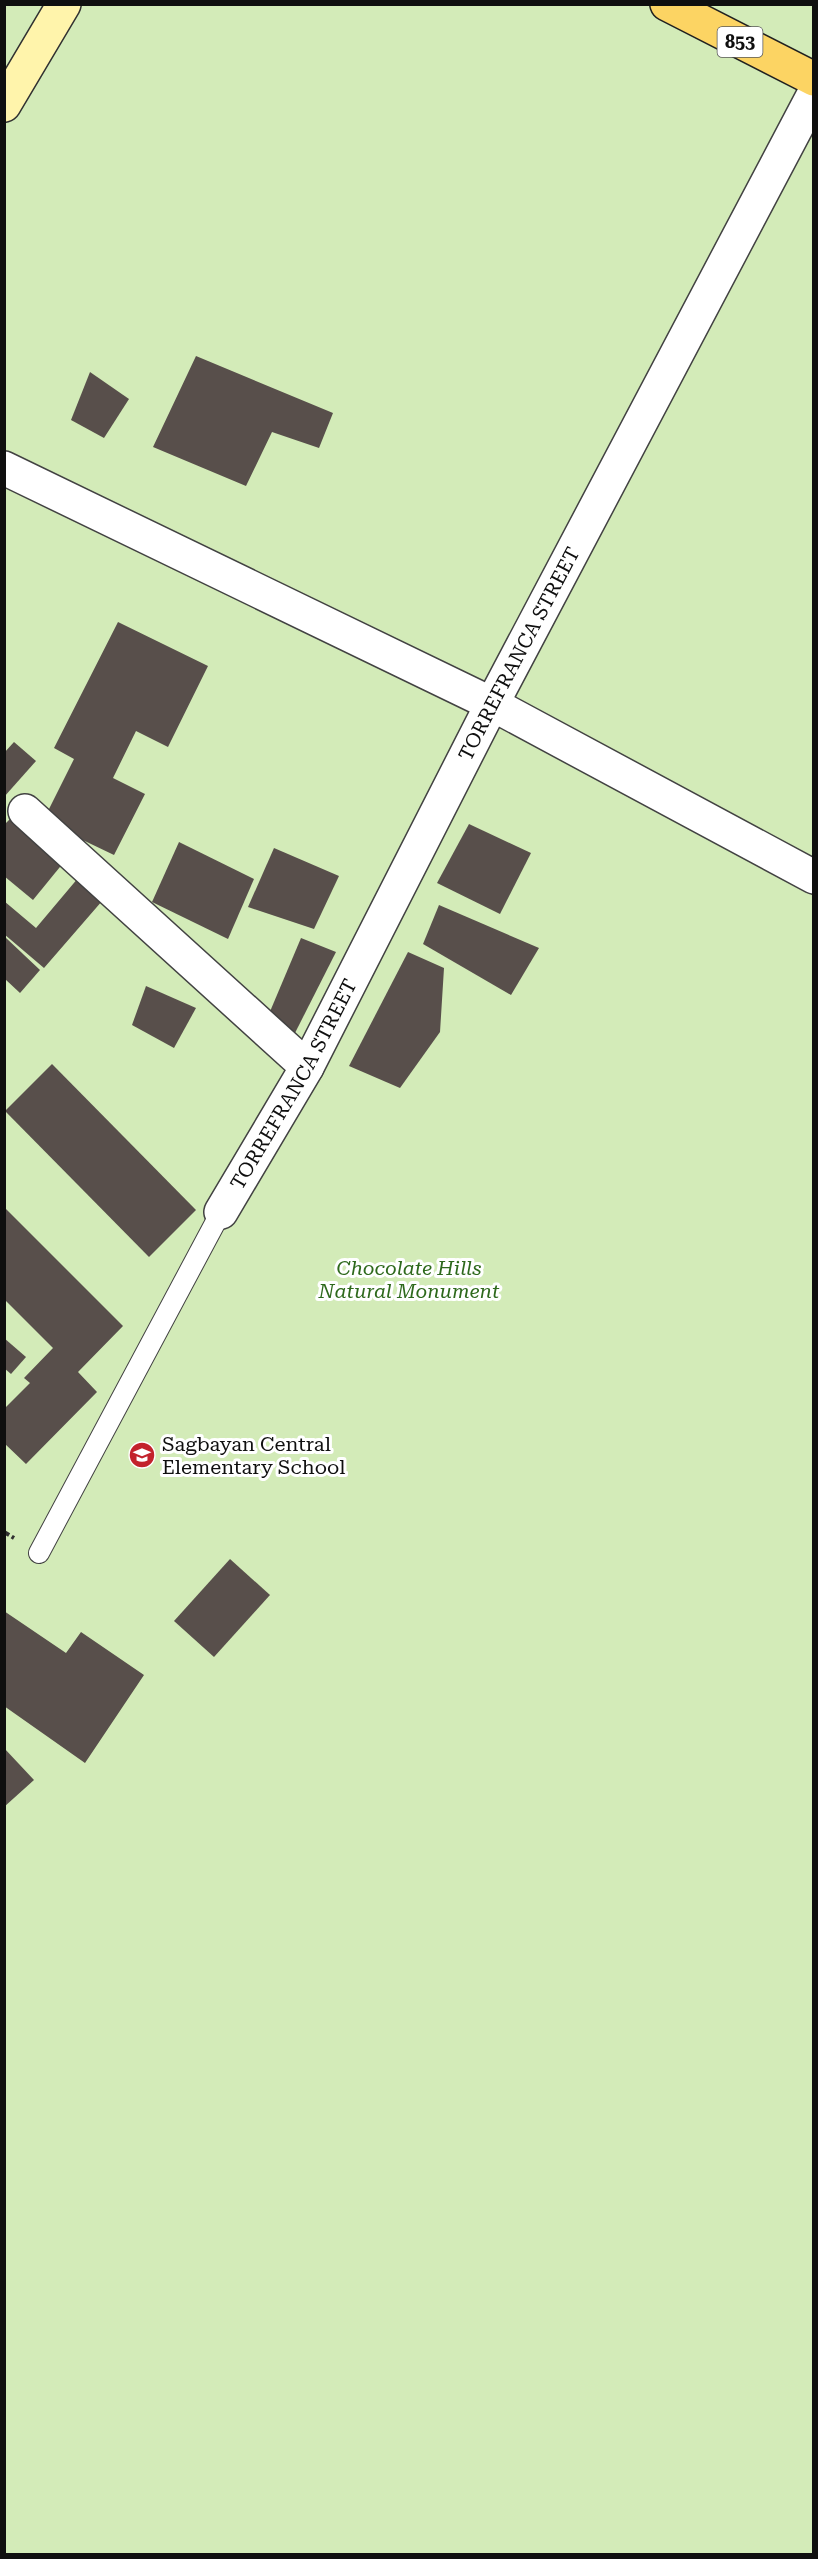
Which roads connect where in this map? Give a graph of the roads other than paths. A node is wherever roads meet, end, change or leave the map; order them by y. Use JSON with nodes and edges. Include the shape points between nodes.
{"nodes":[{"id":1,"x":64,"y":4,"type":"edge"},
{"id":2,"x":667,"y":4,"type":"edge"},
{"id":3,"x":813,"y":79,"type":"edge"},
{"id":4,"x":813,"y":94,"type":"edge"},
{"id":5,"x":4,"y":105,"type":"edge"},
{"id":6,"x":4,"y":468,"type":"edge"},
{"id":7,"x":492,"y":704,"type":"junction"},
{"id":8,"x":25,"y":811,"type":"dead end"},
{"id":9,"x":813,"y":877,"type":"edge"},
{"id":10,"x":307,"y":1067,"type":"junction"},
{"id":11,"x":221,"y":1212,"type":"joint"},
{"id":12,"x":39,"y":1553,"type":"dead end"}],
"edges":[{"from":1,"to":5,"type":"street"},
{"from":2,"to":3,"type":"main road","number":"853"},
{"from":4,"to":7,"type":"street","name":"TORREFRANCA STREET"},
{"from":6,"to":7,"type":"street"},
{"from":7,"to":9,"type":"street"},
{"from":7,"to":10,"type":"street","name":"TORREFRANCA STREET"},
{"from":8,"to":10,"type":"street"},
{"from":10,"to":11,"type":"street","name":"TORREFRANCA STREET"},
{"from":11,"to":12,"type":"lane"}]}
